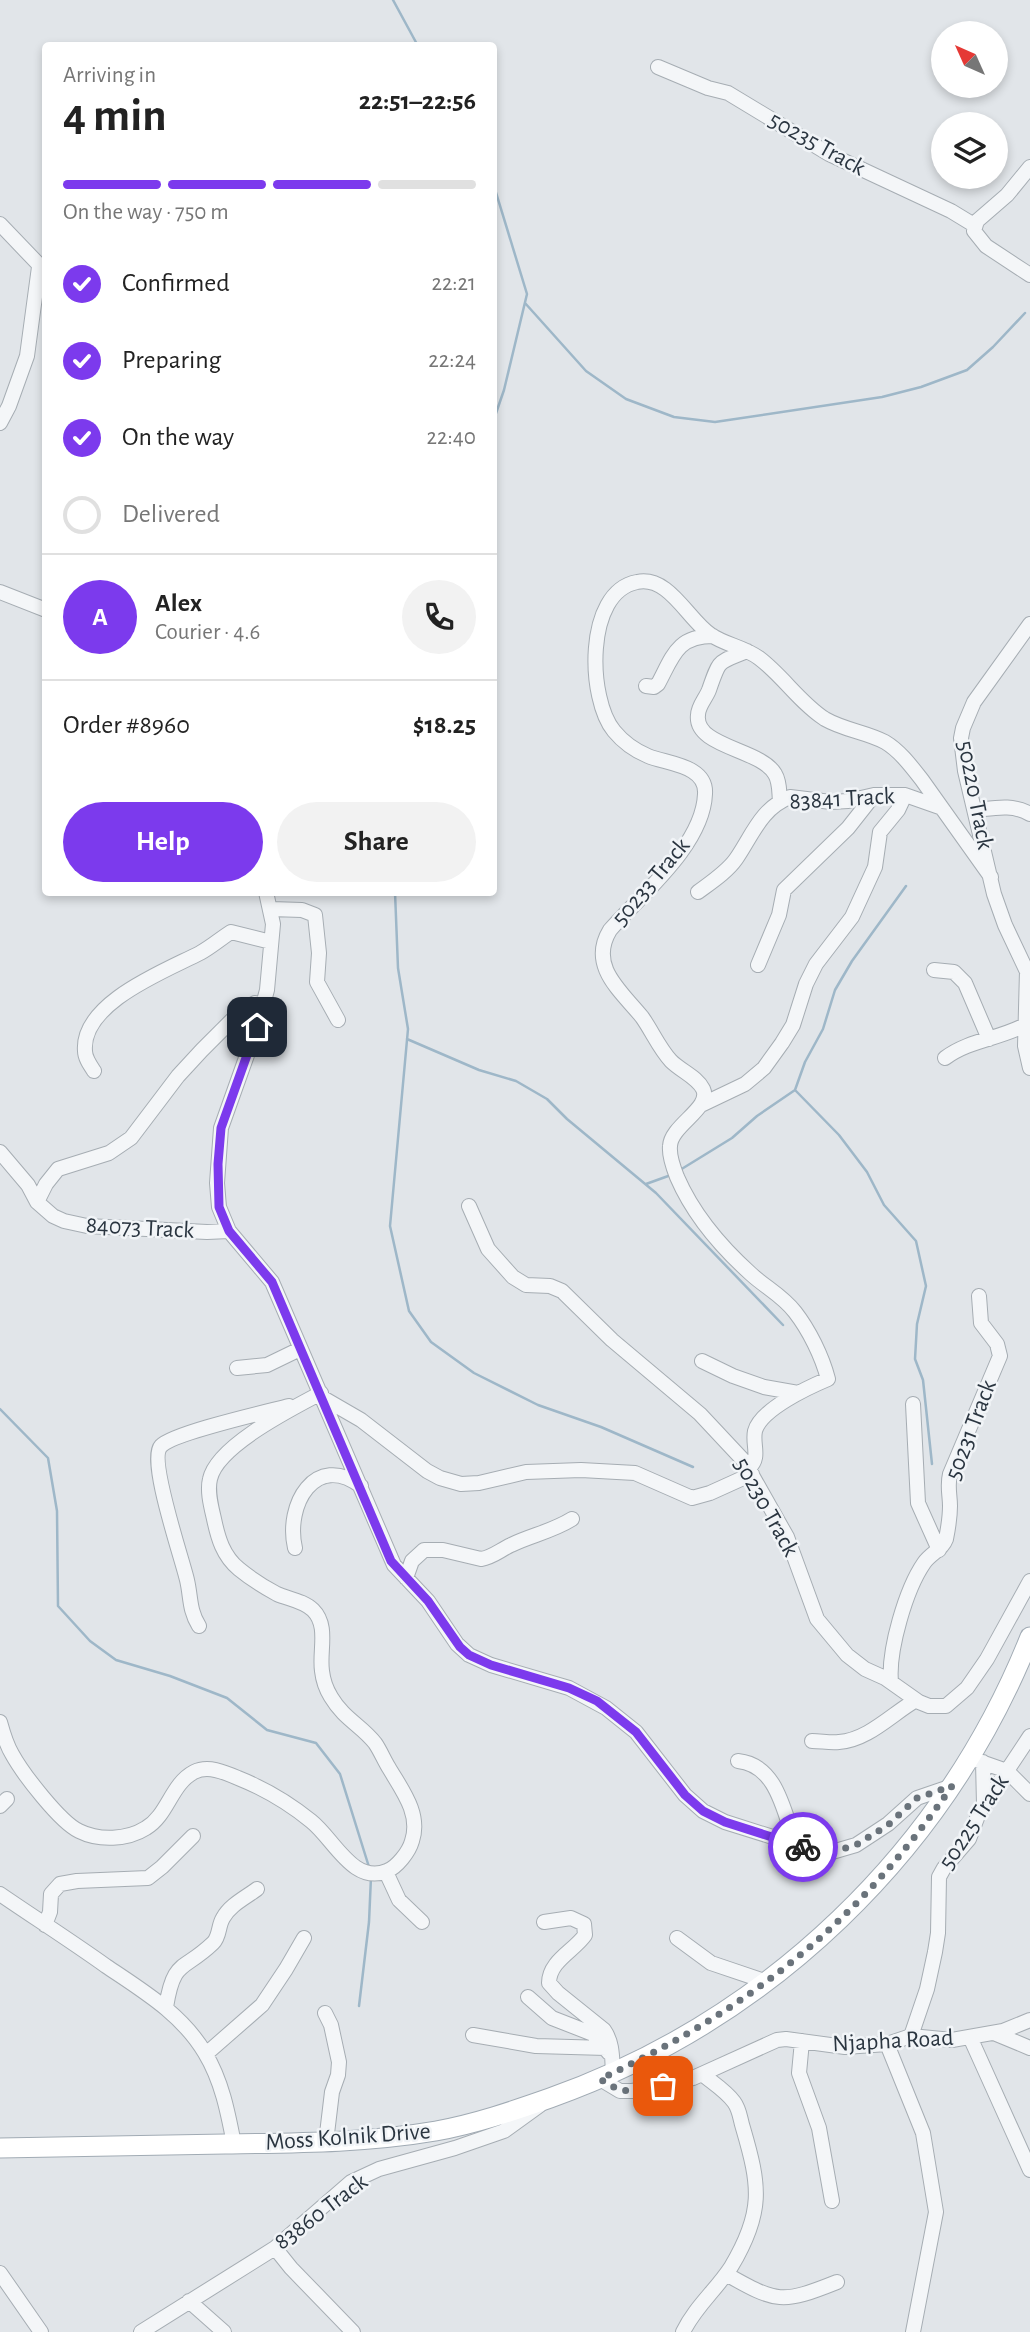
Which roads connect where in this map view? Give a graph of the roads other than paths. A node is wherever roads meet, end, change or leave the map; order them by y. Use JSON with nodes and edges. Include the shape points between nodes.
{"nodes":[{"id":1,"x":658,"y":67,"type":"dead end"},
{"id":2,"x":1030,"y":166,"type":"edge"},
{"id":3,"x":0,"y":224,"type":"edge"},
{"id":4,"x":974,"y":225,"type":"junction"},
{"id":5,"x":42,"y":268,"type":"edge"},
{"id":6,"x":42,"y":274,"type":"edge"},
{"id":7,"x":1030,"y":275,"type":"edge"},
{"id":8,"x":1,"y":424,"type":"edge"},
{"id":9,"x":0,"y":592,"type":"edge"},
{"id":10,"x":42,"y":608,"type":"edge"},
{"id":11,"x":1030,"y":624,"type":"edge"},
{"id":12,"x":713,"y":636,"type":"junction"},
{"id":13,"x":747,"y":651,"type":"junction"},
{"id":14,"x":646,"y":686,"type":"dead end"},
{"id":15,"x":874,"y":795,"type":"junction"},
{"id":16,"x":905,"y":795,"type":"junction"},
{"id":17,"x":780,"y":801,"type":"junction"},
{"id":18,"x":943,"y":808,"type":"junction"},
{"id":19,"x":976,"y":810,"type":"junction"},
{"id":20,"x":1030,"y":814,"type":"edge"},
{"id":21,"x":991,"y":877,"type":"junction"},
{"id":22,"x":698,"y":892,"type":"dead end"},
{"id":23,"x":267,"y":896,"type":"edge"},
{"id":24,"x":271,"y":909,"type":"junction"},
{"id":25,"x":271,"y":942,"type":"junction"},
{"id":26,"x":758,"y":965,"type":"dead end"},
{"id":27,"x":934,"y":970,"type":"dead end"},
{"id":28,"x":1028,"y":974,"type":"edge"},
{"id":29,"x":264,"y":1005,"type":"junction"},
{"id":30,"x":338,"y":1020,"type":"dead end"},
{"id":31,"x":1026,"y":1025,"type":"junction"},
{"id":32,"x":989,"y":1039,"type":"junction"},
{"id":33,"x":945,"y":1058,"type":"dead end"},
{"id":34,"x":1030,"y":1068,"type":"edge"},
{"id":35,"x":93,"y":1071,"type":"dead end"},
{"id":36,"x":701,"y":1105,"type":"junction"},
{"id":37,"x":0,"y":1152,"type":"edge"},
{"id":38,"x":37,"y":1202,"type":"junction"},
{"id":39,"x":469,"y":1206,"type":"dead end"},
{"id":40,"x":229,"y":1231,"type":"junction"},
{"id":41,"x":979,"y":1296,"type":"dead end"},
{"id":42,"x":300,"y":1349,"type":"junction"},
{"id":43,"x":702,"y":1361,"type":"dead end"},
{"id":44,"x":237,"y":1368,"type":"dead end"},
{"id":45,"x":798,"y":1393,"type":"junction"},
{"id":46,"x":322,"y":1396,"type":"junction"},
{"id":47,"x":306,"y":1401,"type":"junction"},
{"id":48,"x":914,"y":1404,"type":"dead end"},
{"id":49,"x":751,"y":1471,"type":"junction"},
{"id":50,"x":361,"y":1486,"type":"junction"},
{"id":51,"x":572,"y":1519,"type":"dead end"},
{"id":52,"x":295,"y":1548,"type":"dead end"},
{"id":53,"x":939,"y":1550,"type":"junction"},
{"id":54,"x":406,"y":1578,"type":"junction"},
{"id":55,"x":1030,"y":1581,"type":"edge"},
{"id":56,"x":199,"y":1626,"type":"dead end"},
{"id":57,"x":1030,"y":1637,"type":"edge"},
{"id":58,"x":891,"y":1682,"type":"junction"},
{"id":59,"x":916,"y":1700,"type":"junction"},
{"id":60,"x":0,"y":1722,"type":"edge"},
{"id":61,"x":1029,"y":1740,"type":"edge"},
{"id":62,"x":812,"y":1741,"type":"dead end"},
{"id":63,"x":977,"y":1760,"type":"junction"},
{"id":64,"x":738,"y":1761,"type":"dead end"},
{"id":65,"x":1007,"y":1771,"type":"junction"},
{"id":66,"x":952,"y":1786,"type":"junction"},
{"id":67,"x":1030,"y":1794,"type":"edge"},
{"id":68,"x":984,"y":1805,"type":"junction"},
{"id":69,"x":193,"y":1836,"type":"dead end"},
{"id":70,"x":796,"y":1845,"type":"junction"},
{"id":71,"x":386,"y":1872,"type":"junction"},
{"id":72,"x":257,"y":1889,"type":"dead end"},
{"id":73,"x":0,"y":1894,"type":"edge"},
{"id":74,"x":422,"y":1922,"type":"dead end"},
{"id":75,"x":544,"y":1922,"type":"dead end"},
{"id":76,"x":45,"y":1925,"type":"junction"},
{"id":77,"x":677,"y":1937,"type":"dead end"},
{"id":78,"x":304,"y":1938,"type":"dead end"},
{"id":79,"x":767,"y":1982,"type":"junction"},
{"id":80,"x":528,"y":1997,"type":"dead end"},
{"id":81,"x":166,"y":2007,"type":"junction"},
{"id":82,"x":325,"y":2013,"type":"dead end"},
{"id":83,"x":1030,"y":2020,"type":"edge"},
{"id":84,"x":994,"y":2033,"type":"junction"},
{"id":85,"x":473,"y":2035,"type":"dead end"},
{"id":86,"x":911,"y":2036,"type":"junction"},
{"id":87,"x":970,"y":2037,"type":"junction"},
{"id":88,"x":802,"y":2041,"type":"junction"},
{"id":89,"x":887,"y":2044,"type":"junction"},
{"id":90,"x":1030,"y":2048,"type":"edge"},
{"id":91,"x":206,"y":2054,"type":"junction"},
{"id":92,"x":607,"y":2064,"type":"junction"},
{"id":93,"x":702,"y":2074,"type":"junction"},
{"id":94,"x":549,"y":2098,"type":"junction"},
{"id":95,"x":326,"y":2142,"type":"junction"},
{"id":96,"x":234,"y":2144,"type":"junction"},
{"id":97,"x":0,"y":2148,"type":"edge"},
{"id":98,"x":1030,"y":2170,"type":"edge"},
{"id":99,"x":832,"y":2201,"type":"dead end"},
{"id":100,"x":275,"y":2248,"type":"junction"},
{"id":101,"x":0,"y":2273,"type":"edge"},
{"id":102,"x":726,"y":2274,"type":"junction"},
{"id":103,"x":837,"y":2281,"type":"dead end"},
{"id":104,"x":189,"y":2301,"type":"junction"},
{"id":105,"x":335,"y":2314,"type":"junction"},
{"id":106,"x":41,"y":2332,"type":"edge"},
{"id":107,"x":141,"y":2332,"type":"edge"},
{"id":108,"x":224,"y":2332,"type":"edge"},
{"id":109,"x":339,"y":2332,"type":"edge"},
{"id":110,"x":353,"y":2332,"type":"edge"},
{"id":111,"x":683,"y":2332,"type":"edge"},
{"id":112,"x":913,"y":2332,"type":"edge"}],
"edges":[{"from":1,"to":4,"type":"street","name":"50235 Track","via":[[728,93],[829,154]]},
{"from":2,"to":4,"type":"street"},
{"from":3,"to":5,"type":"street"},
{"from":4,"to":7,"type":"street","via":[[976,236],[986,246]]},
{"from":6,"to":8,"type":"street","via":[[27,356]]},
{"from":9,"to":10,"type":"street"},
{"from":11,"to":19,"type":"street","name":"50220 Track","via":[[974,702],[963,728],[962,751]]},
{"from":12,"to":13,"type":"street","name":"50233 Track"},
{"from":12,"to":14,"type":"street","via":[[685,642],[658,684]]},
{"from":12,"to":36,"type":"street","name":"50233 Track","via":[[664,589],[647,581],[635,582],[618,593],[603,615],[595,654],[603,711],[615,732],[645,755],[681,765],[705,785],[694,832],[610,930],[602,955],[615,988],[667,1056],[701,1086],[705,1096]]},
{"from":13,"to":17,"type":"street","via":[[728,657],[717,667],[698,710],[698,722],[719,743],[767,765],[778,781]]},
{"from":13,"to":18,"type":"street","name":"50233 Track","via":[[826,719],[890,747]]},
{"from":15,"to":16,"type":"street","name":"83841 Track"},
{"from":15,"to":17,"type":"street","name":"83841 Track","via":[[848,801],[793,796]]},
{"from":15,"to":26,"type":"street","via":[[848,828],[784,890]]},
{"from":16,"to":18,"type":"street","name":"83841 Track"},
{"from":16,"to":36,"type":"street","via":[[880,832],[875,867],[852,917],[816,964],[782,1043],[745,1084]]},
{"from":17,"to":22,"type":"street","name":"83841 Track","via":[[760,820],[734,862]]},
{"from":18,"to":21,"type":"street","name":"50233 Track"},
{"from":19,"to":20,"type":"street","via":[[1011,807]]},
{"from":19,"to":21,"type":"street","name":"50220 Track"},
{"from":21,"to":28,"type":"street","name":"50220 Track","via":[[1005,925]]},
{"from":23,"to":24,"type":"street"},
{"from":24,"to":25,"type":"street"},
{"from":24,"to":30,"type":"street","via":[[302,909],[315,915],[317,982]]},
{"from":25,"to":29,"type":"street"},
{"from":25,"to":35,"type":"street","via":[[232,932],[130,989],[91,1026],[85,1051]]},
{"from":27,"to":32,"type":"street","via":[[954,972],[965,983]]},
{"from":28,"to":31,"type":"street"},
{"from":29,"to":38,"type":"street","via":[[256,1003],[241,1011],[202,1050],[131,1138],[109,1153],[58,1169]]},
{"from":29,"to":40,"type":"street","via":[[219,1139],[219,1207]]},
{"from":31,"to":32,"type":"street"},
{"from":31,"to":34,"type":"street"},
{"from":32,"to":33,"type":"street","via":[[959,1048]]},
{"from":36,"to":45,"type":"street","via":[[678,1128],[671,1141],[671,1158],[705,1224],[795,1312],[813,1342],[828,1379]]},
{"from":37,"to":38,"type":"street","name":"84073 Track"},
{"from":38,"to":40,"type":"street","name":"84073 Track","via":[[58,1219],[73,1224]]},
{"from":39,"to":49,"type":"street","name":"50230 Track","via":[[488,1249],[513,1278],[562,1291],[700,1414]]},
{"from":40,"to":42,"type":"street","via":[[272,1282]]},
{"from":41,"to":53,"type":"street","name":"50231 Track","via":[[981,1323],[1000,1356],[950,1474],[946,1539]]},
{"from":42,"to":44,"type":"street","via":[[267,1365]]},
{"from":42,"to":46,"type":"street"},
{"from":43,"to":45,"type":"street","via":[[764,1387]]},
{"from":45,"to":49,"type":"street","via":[[757,1426]]},
{"from":46,"to":47,"type":"street"},
{"from":46,"to":49,"type":"street","via":[[427,1471],[461,1484],[526,1472],[635,1473],[692,1498]]},
{"from":46,"to":50,"type":"street"},
{"from":47,"to":56,"type":"street","via":[[192,1433],[159,1450],[190,1607]]},
{"from":47,"to":71,"type":"street","via":[[223,1454],[210,1478],[211,1505],[218,1537],[232,1563],[320,1617],[322,1673],[329,1694],[350,1721],[374,1741],[409,1801],[412,1843]]},
{"from":48,"to":53,"type":"street","via":[[918,1503]]},
{"from":49,"to":58,"type":"street","name":"50230 Track","via":[[787,1537],[817,1619],[855,1662]]},
{"from":50,"to":52,"type":"street","via":[[344,1475],[309,1484],[295,1510]]},
{"from":50,"to":54,"type":"street","via":[[391,1561]]},
{"from":51,"to":54,"type":"street","via":[[487,1558],[424,1550],[412,1561]]},
{"from":53,"to":58,"type":"street","name":"50231 Track","via":[[925,1562],[909,1597],[890,1659]]},
{"from":54,"to":70,"type":"street","via":[[469,1655],[597,1701],[636,1732],[703,1811]]},
{"from":55,"to":59,"type":"street","name":"50230 Track","via":[[996,1646],[967,1688],[946,1706]]},
{"from":57,"to":63,"type":"main road","name":"Moss Kolnik Drive"},
{"from":58,"to":59,"type":"street","name":"50230 Track"},
{"from":59,"to":62,"type":"street","via":[[848,1741]]},
{"from":60,"to":71,"type":"street","via":[[28,1777],[62,1818],[83,1833],[113,1837],[142,1830],[160,1815],[190,1774],[209,1769],[245,1781],[299,1812],[353,1866],[371,1875]]},
{"from":61,"to":65,"type":"street","name":"50225 Track"},
{"from":63,"to":65,"type":"street"},
{"from":63,"to":66,"type":"main road","name":"Moss Kolnik Drive"},
{"from":63,"to":68,"type":"street"},
{"from":64,"to":70,"type":"street","via":[[755,1765],[769,1779]]},
{"from":65,"to":67,"type":"street"},
{"from":65,"to":68,"type":"street","name":"50225 Track"},
{"from":66,"to":70,"type":"street","via":[[917,1798],[888,1825],[856,1845],[821,1852]]},
{"from":66,"to":79,"type":"main road","name":"Moss Kolnik Drive","via":[[867,1894]]},
{"from":68,"to":86,"type":"street","name":"50225 Track","via":[[969,1839],[939,1877],[936,1952]]},
{"from":69,"to":76,"type":"street","via":[[148,1878],[60,1884],[51,1894]]},
{"from":71,"to":74,"type":"street","via":[[403,1906]]},
{"from":72,"to":81,"type":"street","via":[[225,1914],[215,1941],[174,1975]]},
{"from":73,"to":76,"type":"street"},
{"from":75,"to":92,"type":"street","via":[[571,1918],[583,1924],[583,1938],[555,1965],[549,1983],[604,2030],[609,2037]]},
{"from":76,"to":81,"type":"street"},
{"from":77,"to":79,"type":"street","via":[[710,1963]]},
{"from":78,"to":91,"type":"street","via":[[262,2005]]},
{"from":79,"to":92,"type":"main road","name":"Moss Kolnik Drive","via":[[670,2045]]},
{"from":80,"to":92,"type":"street","via":[[552,2018],[588,2030]]},
{"from":81,"to":91,"type":"street"},
{"from":82,"to":95,"type":"street","via":[[339,2062]]},
{"from":83,"to":84,"type":"street","name":"Njapha Road"},
{"from":84,"to":87,"type":"street","name":"Njapha Road"},
{"from":84,"to":90,"type":"street"},
{"from":85,"to":92,"type":"street"},
{"from":86,"to":87,"type":"street","name":"Njapha Road"},
{"from":86,"to":89,"type":"street","name":"Njapha Road"},
{"from":87,"to":98,"type":"street"},
{"from":88,"to":89,"type":"street","name":"Njapha Road","via":[[845,2047]]},
{"from":88,"to":93,"type":"street","name":"Njapha Road","via":[[770,2042]]},
{"from":88,"to":99,"type":"street","via":[[799,2073],[819,2128]]},
{"from":89,"to":112,"type":"street","via":[[923,2133],[936,2213]]},
{"from":91,"to":96,"type":"street","via":[[222,2091]]},
{"from":92,"to":93,"type":"street","name":"Njapha Road","via":[[620,2091],[663,2086]]},
{"from":92,"to":94,"type":"main road","name":"Moss Kolnik Drive"},
{"from":93,"to":102,"type":"street","via":[[738,2108],[757,2184],[754,2215]]},
{"from":94,"to":95,"type":"main road","name":"Moss Kolnik Drive","via":[[436,2131]]},
{"from":94,"to":100,"type":"street","name":"83860 Track","via":[[504,2131],[351,2182]]},
{"from":95,"to":96,"type":"main road","name":"Moss Kolnik Drive"},
{"from":96,"to":97,"type":"main road","name":"Moss Kolnik Drive"},
{"from":100,"to":104,"type":"street","name":"83860 Track"},
{"from":100,"to":105,"type":"street"},
{"from":101,"to":106,"type":"street"},
{"from":102,"to":103,"type":"street","via":[[782,2299]]},
{"from":102,"to":111,"type":"street","via":[[690,2316]]},
{"from":104,"to":107,"type":"street","name":"83860 Track"},
{"from":104,"to":108,"type":"street"},
{"from":105,"to":109,"type":"street"},
{"from":105,"to":110,"type":"street"}]}
